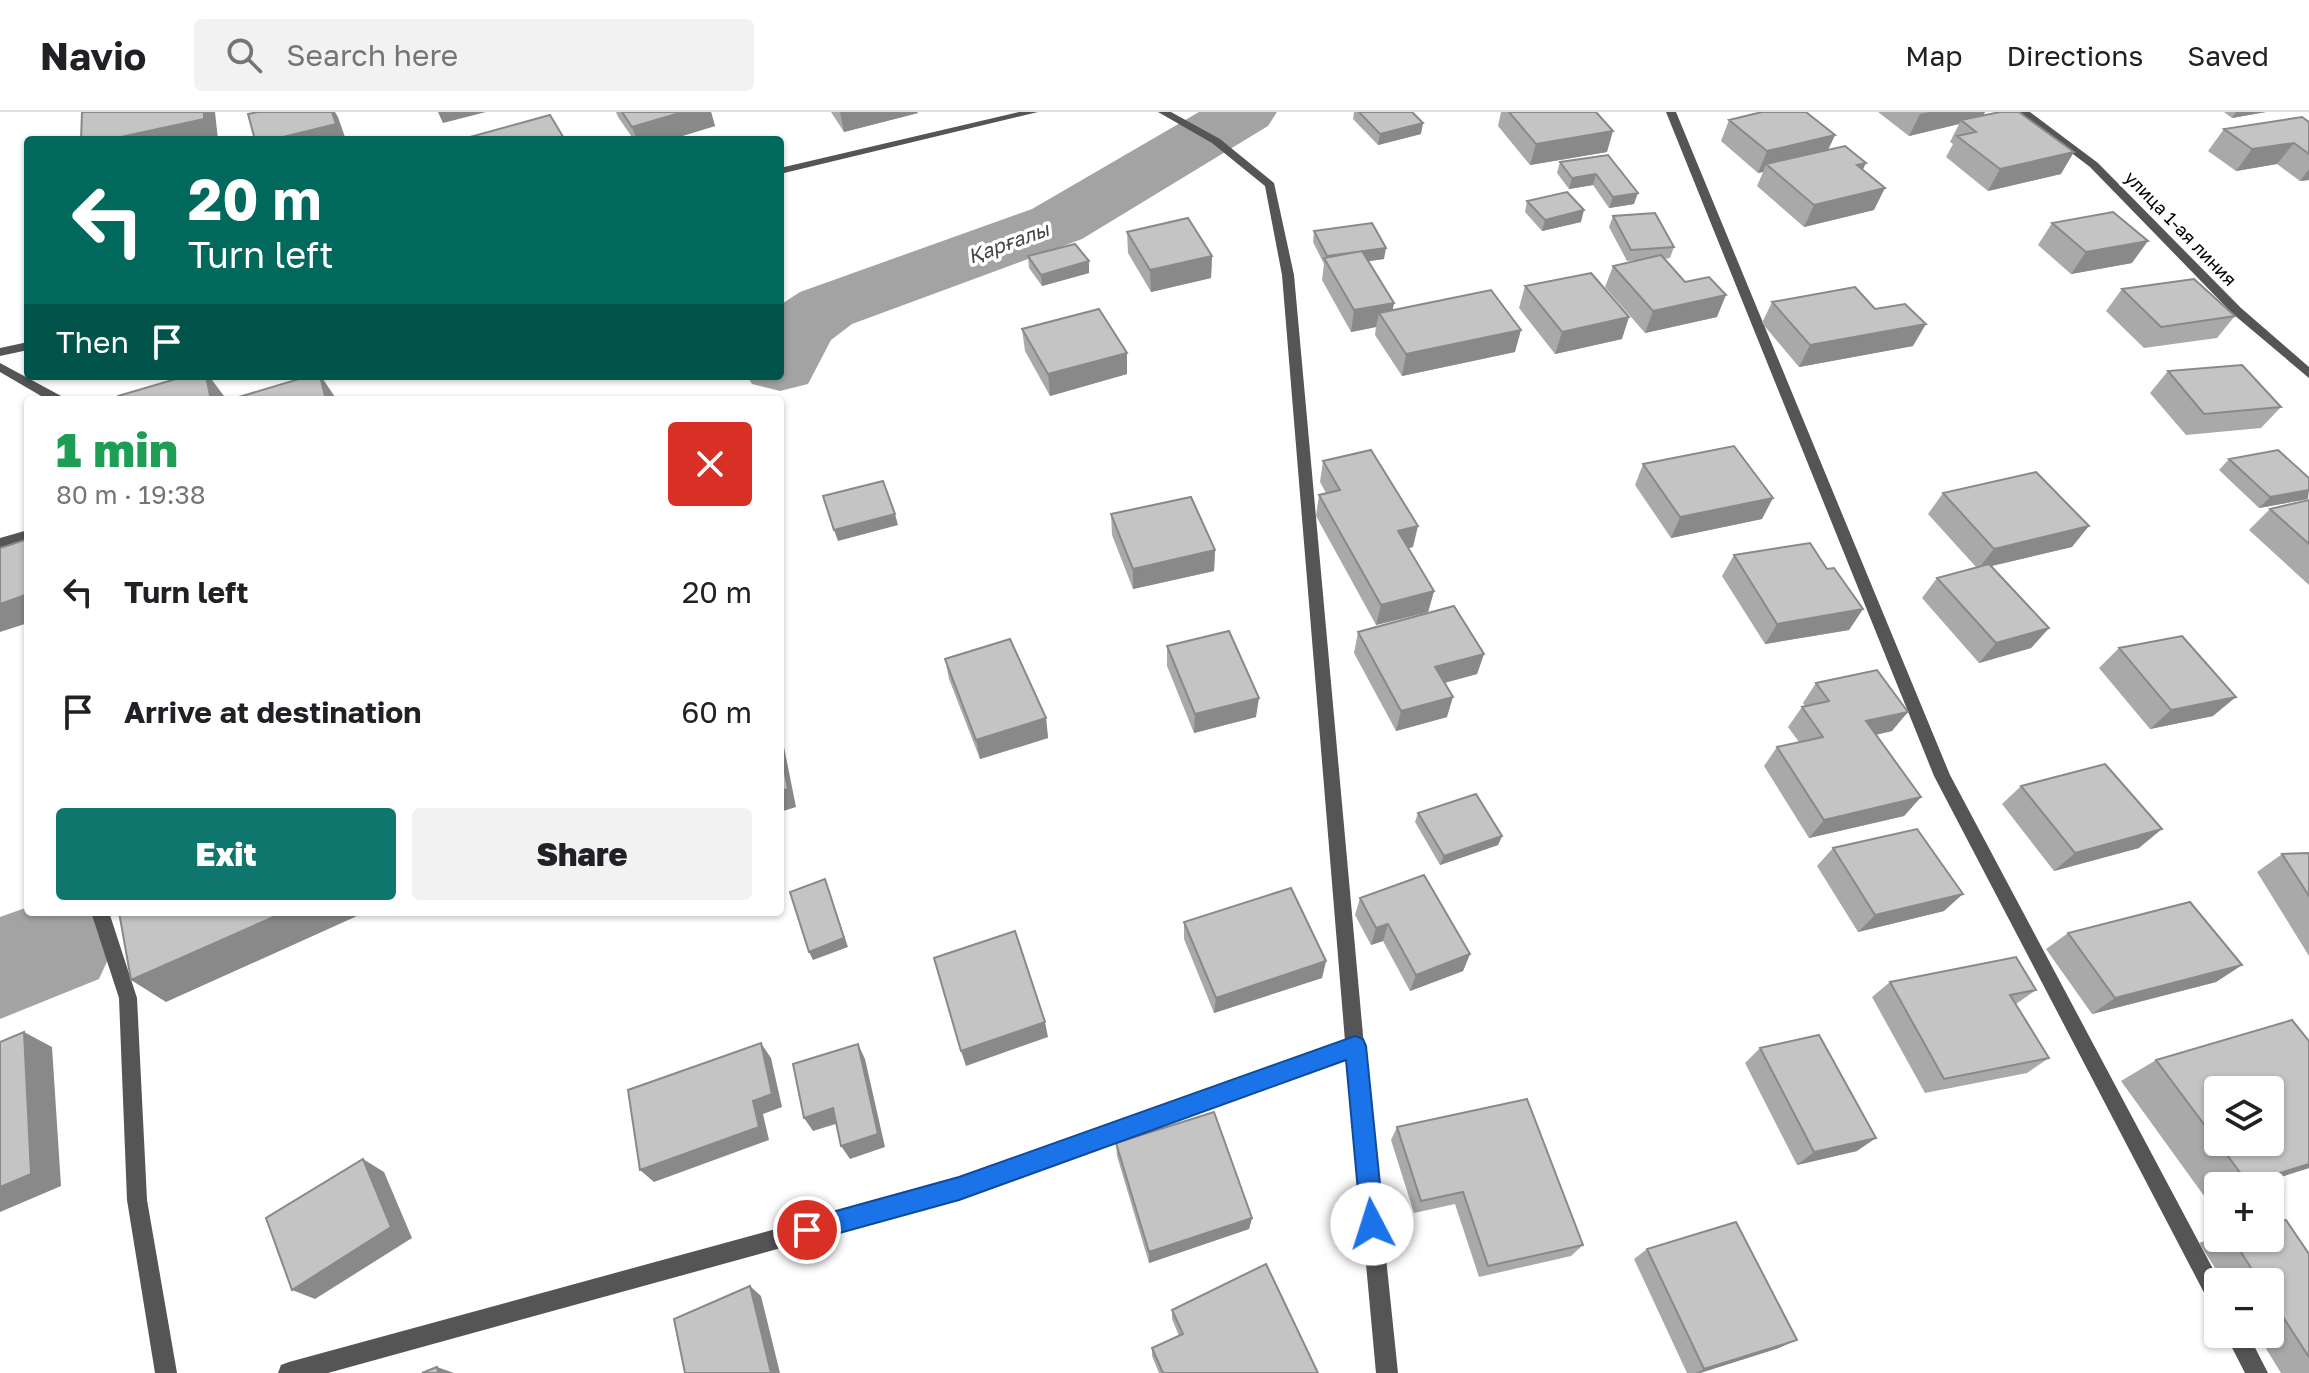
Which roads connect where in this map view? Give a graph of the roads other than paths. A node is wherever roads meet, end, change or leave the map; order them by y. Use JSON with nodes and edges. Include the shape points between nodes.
{"nodes":[{"id":1,"x":1033,"y":112,"type":"edge"},
{"id":2,"x":1163,"y":112,"type":"edge"},
{"id":3,"x":1671,"y":112,"type":"edge"},
{"id":4,"x":2023,"y":112,"type":"edge"},
{"id":5,"x":784,"y":170,"type":"edge"},
{"id":6,"x":24,"y":347,"type":"edge"},
{"id":7,"x":0,"y":352,"type":"edge"},
{"id":8,"x":0,"y":367,"type":"edge"},
{"id":9,"x":2309,"y":374,"type":"edge"},
{"id":10,"x":51,"y":396,"type":"edge"},
{"id":11,"x":24,"y":536,"type":"edge"},
{"id":12,"x":0,"y":543,"type":"edge"},
{"id":13,"x":101,"y":916,"type":"edge"},
{"id":14,"x":1355,"y":1046,"type":"junction"},
{"id":15,"x":2204,"y":1272,"type":"edge"},
{"id":16,"x":2244,"y":1348,"type":"edge"},
{"id":17,"x":166,"y":1373,"type":"edge"},
{"id":18,"x":289,"y":1373,"type":"edge"},
{"id":19,"x":1387,"y":1373,"type":"edge"},
{"id":20,"x":2257,"y":1373,"type":"edge"}],
"edges":[{"from":1,"to":5,"type":"street"},
{"from":2,"to":14,"type":"street","via":[[1216,141],[1270,185],[1288,275]]},
{"from":3,"to":15,"type":"street","via":[[1942,776]]},
{"from":4,"to":9,"type":"street","name":"улица 1-ая линия","via":[[2094,165],[2237,311]]},
{"from":6,"to":7,"type":"street"},
{"from":8,"to":10,"type":"street"},
{"from":11,"to":12,"type":"street"},
{"from":13,"to":17,"type":"street","via":[[128,998],[137,1200]]},
{"from":14,"to":18,"type":"street","via":[[959,1189]]},
{"from":14,"to":19,"type":"street"},
{"from":16,"to":20,"type":"street"}]}
